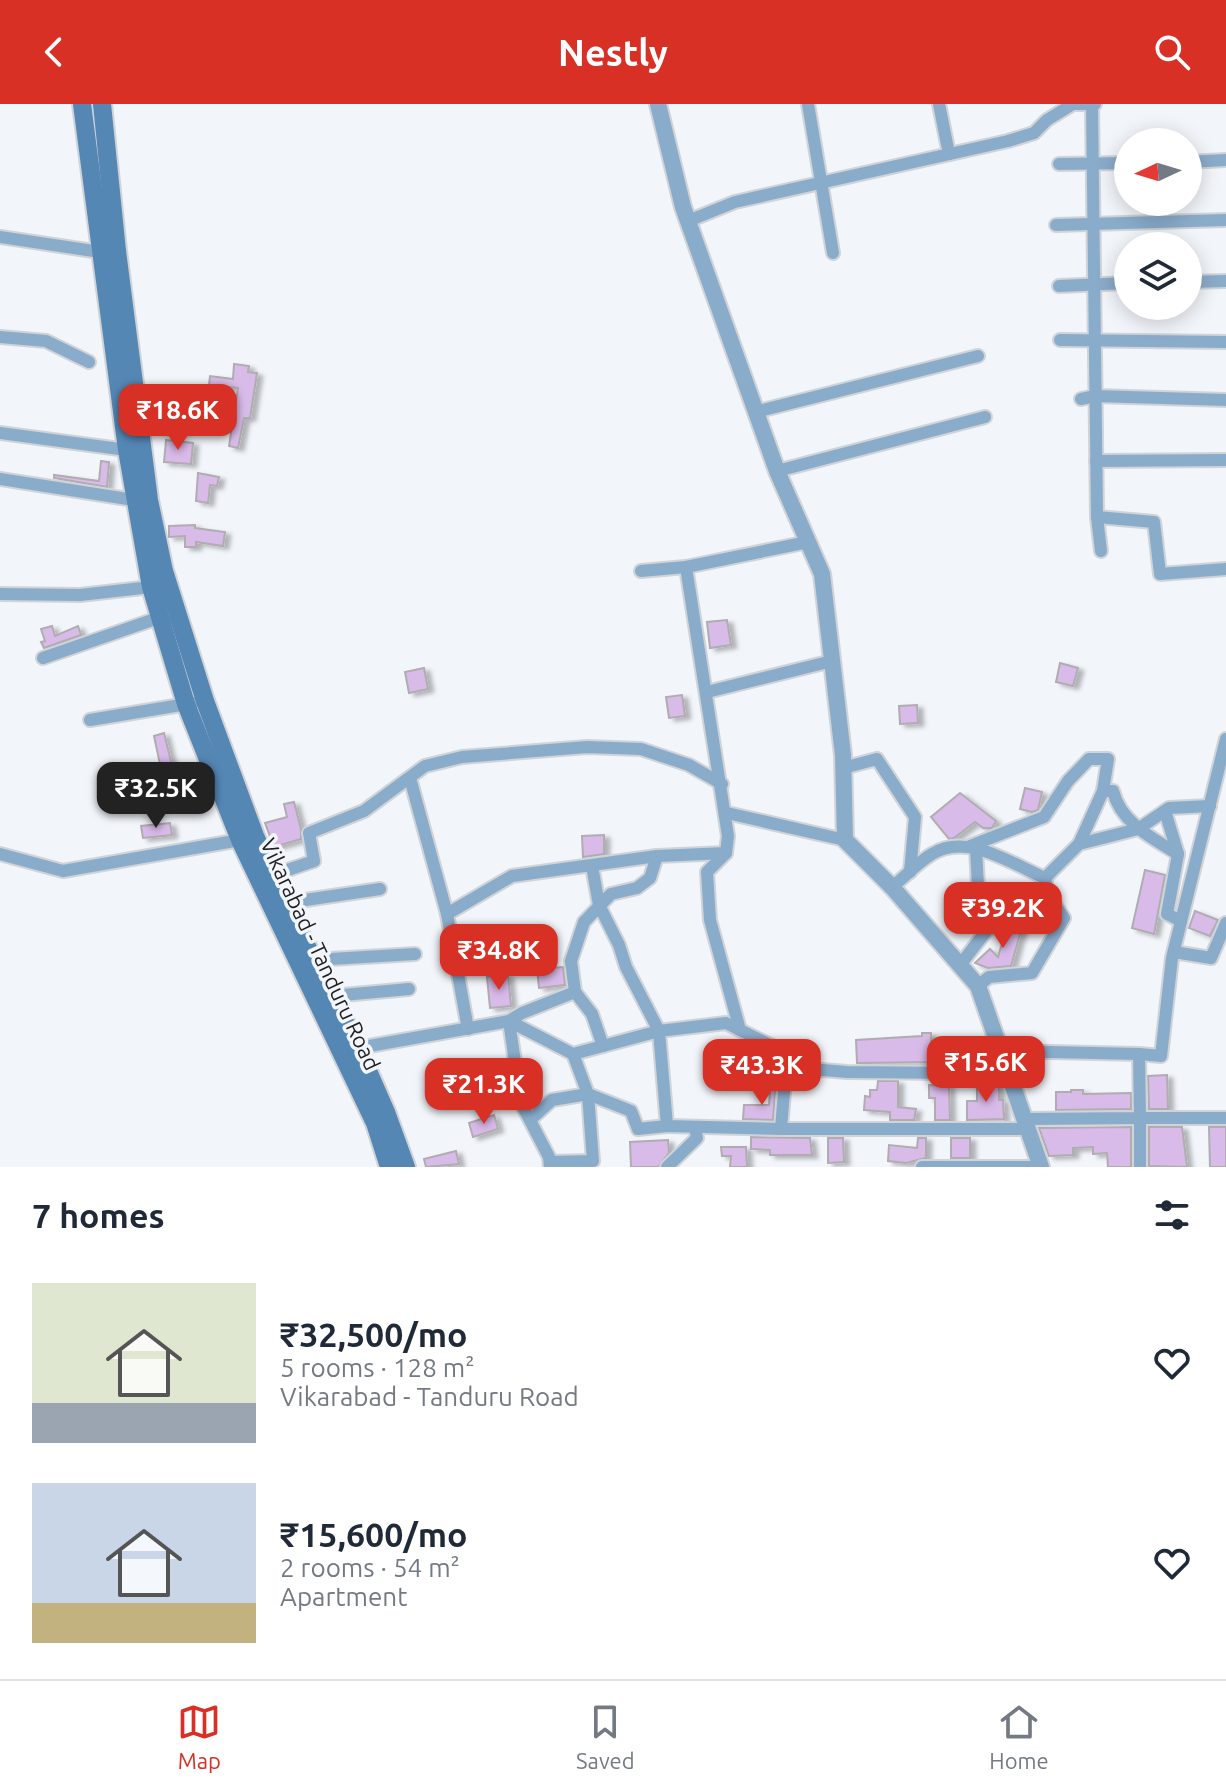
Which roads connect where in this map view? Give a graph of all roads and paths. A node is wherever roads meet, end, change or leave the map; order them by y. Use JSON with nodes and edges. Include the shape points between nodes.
{"nodes":[{"id":1,"x":82,"y":104,"type":"edge"},
{"id":2,"x":102,"y":104,"type":"edge"},
{"id":3,"x":808,"y":104,"type":"edge"},
{"id":4,"x":939,"y":104,"type":"edge"},
{"id":5,"x":1093,"y":104,"type":"edge"},
{"id":6,"x":663,"y":105,"type":"edge"},
{"id":7,"x":949,"y":154,"type":"junction"},
{"id":8,"x":1226,"y":160,"type":"edge"},
{"id":9,"x":1202,"y":161,"type":"edge"},
{"id":10,"x":1114,"y":163,"type":"edge"},
{"id":11,"x":1059,"y":164,"type":"dead end"},
{"id":12,"x":1093,"y":164,"type":"junction"},
{"id":13,"x":820,"y":182,"type":"junction"},
{"id":14,"x":1226,"y":220,"type":"edge"},
{"id":15,"x":688,"y":221,"type":"junction"},
{"id":16,"x":1093,"y":222,"type":"junction"},
{"id":17,"x":1056,"y":225,"type":"dead end"},
{"id":18,"x":0,"y":237,"type":"edge"},
{"id":19,"x":100,"y":252,"type":"junction"},
{"id":20,"x":833,"y":253,"type":"dead end"},
{"id":21,"x":1226,"y":281,"type":"edge"},
{"id":22,"x":1202,"y":282,"type":"edge"},
{"id":23,"x":1094,"y":283,"type":"junction"},
{"id":24,"x":1114,"y":283,"type":"edge"},
{"id":25,"x":1059,"y":286,"type":"dead end"},
{"id":26,"x":0,"y":337,"type":"edge"},
{"id":27,"x":1060,"y":340,"type":"dead end"},
{"id":28,"x":1095,"y":342,"type":"junction"},
{"id":29,"x":1226,"y":342,"type":"edge"},
{"id":30,"x":978,"y":356,"type":"dead end"},
{"id":31,"x":89,"y":362,"type":"dead end"},
{"id":32,"x":127,"y":393,"type":"junction"},
{"id":33,"x":1096,"y":396,"type":"junction"},
{"id":34,"x":1081,"y":399,"type":"dead end"},
{"id":35,"x":1226,"y":400,"type":"edge"},
{"id":36,"x":755,"y":412,"type":"junction"},
{"id":37,"x":985,"y":417,"type":"dead end"},
{"id":38,"x":0,"y":433,"type":"edge"},
{"id":39,"x":127,"y":450,"type":"junction"},
{"id":40,"x":1226,"y":460,"type":"edge"},
{"id":41,"x":1096,"y":461,"type":"junction"},
{"id":42,"x":777,"y":471,"type":"junction"},
{"id":43,"x":0,"y":479,"type":"edge"},
{"id":44,"x":134,"y":500,"type":"junction"},
{"id":45,"x":1097,"y":517,"type":"junction"},
{"id":46,"x":808,"y":542,"type":"junction"},
{"id":47,"x":1101,"y":551,"type":"dead end"},
{"id":48,"x":686,"y":567,"type":"junction"},
{"id":49,"x":1226,"y":569,"type":"edge"},
{"id":50,"x":641,"y":571,"type":"dead end"},
{"id":51,"x":151,"y":587,"type":"junction"},
{"id":52,"x":0,"y":594,"type":"edge"},
{"id":53,"x":161,"y":617,"type":"junction"},
{"id":54,"x":43,"y":658,"type":"dead end"},
{"id":55,"x":832,"y":661,"type":"junction"},
{"id":56,"x":707,"y":692,"type":"junction"},
{"id":57,"x":205,"y":701,"type":"junction"},
{"id":58,"x":186,"y":704,"type":"junction"},
{"id":59,"x":90,"y":720,"type":"dead end"},
{"id":60,"x":1226,"y":739,"type":"edge"},
{"id":61,"x":843,"y":768,"type":"junction"},
{"id":62,"x":410,"y":778,"type":"junction"},
{"id":63,"x":722,"y":784,"type":"junction"},
{"id":64,"x":1103,"y":791,"type":"junction"},
{"id":65,"x":1220,"y":793,"type":"edge"},
{"id":66,"x":1210,"y":806,"type":"junction"},
{"id":67,"x":1165,"y":811,"type":"junction"},
{"id":68,"x":727,"y":813,"type":"junction"},
{"id":69,"x":1138,"y":829,"type":"junction"},
{"id":70,"x":240,"y":840,"type":"junction"},
{"id":71,"x":845,"y":840,"type":"junction"},
{"id":72,"x":1079,"y":844,"type":"junction"},
{"id":73,"x":973,"y":848,"type":"junction"},
{"id":74,"x":726,"y":853,"type":"junction"},
{"id":75,"x":0,"y":854,"type":"edge"},
{"id":76,"x":1178,"y":854,"type":"junction"},
{"id":77,"x":657,"y":856,"type":"junction"},
{"id":78,"x":592,"y":866,"type":"junction"},
{"id":79,"x":910,"y":872,"type":"junction"},
{"id":80,"x":273,"y":875,"type":"junction"},
{"id":81,"x":1045,"y":878,"type":"junction"},
{"id":82,"x":892,"y":887,"type":"junction"},
{"id":83,"x":380,"y":889,"type":"dead end"},
{"id":84,"x":285,"y":903,"type":"junction"},
{"id":85,"x":599,"y":905,"type":"junction"},
{"id":86,"x":447,"y":914,"type":"junction"},
{"id":87,"x":1181,"y":921,"type":"junction"},
{"id":88,"x":1226,"y":923,"type":"edge"},
{"id":89,"x":1223,"y":938,"type":"edge"},
{"id":90,"x":1174,"y":952,"type":"junction"},
{"id":91,"x":415,"y":954,"type":"dead end"},
{"id":92,"x":314,"y":960,"type":"junction"},
{"id":93,"x":960,"y":965,"type":"junction"},
{"id":94,"x":978,"y":986,"type":"junction"},
{"id":95,"x":409,"y":989,"type":"dead end"},
{"id":96,"x":575,"y":992,"type":"junction"},
{"id":97,"x":332,"y":996,"type":"junction"},
{"id":98,"x":334,"y":1020,"type":"junction"},
{"id":99,"x":509,"y":1021,"type":"junction"},
{"id":100,"x":468,"y":1029,"type":"junction"},
{"id":101,"x":740,"y":1030,"type":"junction"},
{"id":102,"x":659,"y":1031,"type":"junction"},
{"id":103,"x":603,"y":1046,"type":"junction"},
{"id":104,"x":358,"y":1048,"type":"junction"},
{"id":105,"x":1001,"y":1051,"type":"junction"},
{"id":106,"x":573,"y":1054,"type":"junction"},
{"id":107,"x":1139,"y":1054,"type":"junction"},
{"id":108,"x":786,"y":1067,"type":"junction"},
{"id":109,"x":961,"y":1073,"type":"dead end"},
{"id":110,"x":588,"y":1094,"type":"junction"},
{"id":111,"x":1140,"y":1118,"type":"junction"},
{"id":112,"x":1226,"y":1118,"type":"edge"},
{"id":113,"x":530,"y":1120,"type":"junction"},
{"id":114,"x":1026,"y":1124,"type":"junction"},
{"id":115,"x":667,"y":1126,"type":"junction"},
{"id":116,"x":695,"y":1127,"type":"junction"},
{"id":117,"x":781,"y":1129,"type":"junction"},
{"id":118,"x":550,"y":1164,"type":"edge"},
{"id":119,"x":389,"y":1167,"type":"edge"},
{"id":120,"x":406,"y":1167,"type":"edge"},
{"id":121,"x":667,"y":1167,"type":"edge"},
{"id":122,"x":922,"y":1167,"type":"edge"},
{"id":123,"x":1041,"y":1167,"type":"edge"},
{"id":124,"x":1140,"y":1167,"type":"edge"}],
"edges":[{"from":1,"to":19,"type":"main road","name":"Vikarabad - Tanduru Road"},
{"from":2,"to":32,"type":"main road","name":"Vikarabad - Tanduru Road"},
{"from":3,"to":13,"type":"street"},
{"from":4,"to":7,"type":"street"},
{"from":5,"to":7,"type":"street","via":[[1073,104],[1034,133]]},
{"from":5,"to":12,"type":"street"},
{"from":6,"to":15,"type":"street"},
{"from":7,"to":13,"type":"street"},
{"from":8,"to":9,"type":"street"},
{"from":10,"to":12,"type":"street"},
{"from":11,"to":12,"type":"street"},
{"from":12,"to":16,"type":"street"},
{"from":13,"to":15,"type":"street","via":[[735,202]]},
{"from":13,"to":20,"type":"street"},
{"from":14,"to":16,"type":"street"},
{"from":15,"to":36,"type":"street"},
{"from":16,"to":17,"type":"street"},
{"from":16,"to":23,"type":"street"},
{"from":18,"to":19,"type":"street"},
{"from":19,"to":32,"type":"main road","name":"Vikarabad - Tanduru Road"},
{"from":21,"to":22,"type":"street"},
{"from":23,"to":24,"type":"street"},
{"from":23,"to":25,"type":"street"},
{"from":23,"to":28,"type":"street"},
{"from":26,"to":31,"type":"street","via":[[46,341]]},
{"from":27,"to":28,"type":"street"},
{"from":28,"to":29,"type":"street"},
{"from":28,"to":33,"type":"street"},
{"from":30,"to":36,"type":"street"},
{"from":32,"to":39,"type":"main road","name":"Vikarabad - Tanduru Road"},
{"from":32,"to":57,"type":"main road","name":"Vikarabad - Tanduru Road","via":[[164,571]]},
{"from":33,"to":34,"type":"street"},
{"from":33,"to":35,"type":"street"},
{"from":33,"to":41,"type":"street"},
{"from":36,"to":42,"type":"street"},
{"from":37,"to":42,"type":"street"},
{"from":38,"to":39,"type":"street"},
{"from":39,"to":44,"type":"main road","name":"Vikarabad - Tanduru Road"},
{"from":40,"to":41,"type":"street"},
{"from":41,"to":45,"type":"street"},
{"from":42,"to":46,"type":"street"},
{"from":43,"to":44,"type":"street"},
{"from":44,"to":51,"type":"main road","name":"Vikarabad - Tanduru Road"},
{"from":45,"to":47,"type":"street"},
{"from":45,"to":49,"type":"street","via":[[1154,522],[1160,574]]},
{"from":46,"to":48,"type":"street"},
{"from":46,"to":55,"type":"street","via":[[822,574]]},
{"from":48,"to":50,"type":"street"},
{"from":48,"to":56,"type":"street"},
{"from":51,"to":52,"type":"street","via":[[80,595]]},
{"from":51,"to":53,"type":"main road","name":"Vikarabad - Tanduru Road"},
{"from":53,"to":54,"type":"street"},
{"from":53,"to":58,"type":"main road","name":"Vikarabad - Tanduru Road"},
{"from":55,"to":56,"type":"street"},
{"from":55,"to":61,"type":"street"},
{"from":56,"to":63,"type":"street"},
{"from":57,"to":58,"type":"street"},
{"from":57,"to":80,"type":"main road","name":"Vikarabad - Tanduru Road"},
{"from":58,"to":59,"type":"street"},
{"from":58,"to":70,"type":"main road","name":"Vikarabad - Tanduru Road"},
{"from":60,"to":65,"type":"street"},
{"from":61,"to":71,"type":"street"},
{"from":61,"to":79,"type":"street","via":[[877,759],[915,817]]},
{"from":62,"to":63,"type":"street","via":[[425,766],[462,757],[587,747],[641,749],[689,765]]},
{"from":62,"to":80,"type":"street","via":[[364,811],[309,833],[314,861]]},
{"from":62,"to":86,"type":"street"},
{"from":63,"to":68,"type":"street"},
{"from":64,"to":69,"type":"street","via":[[1113,791],[1117,805]]},
{"from":64,"to":72,"type":"street"},
{"from":64,"to":73,"type":"street","via":[[1108,759],[1089,759],[1044,817]]},
{"from":65,"to":66,"type":"street"},
{"from":66,"to":67,"type":"street"},
{"from":66,"to":87,"type":"street"},
{"from":67,"to":69,"type":"street"},
{"from":67,"to":76,"type":"street"},
{"from":68,"to":71,"type":"street"},
{"from":68,"to":74,"type":"street"},
{"from":69,"to":72,"type":"street"},
{"from":69,"to":76,"type":"street"},
{"from":70,"to":75,"type":"street","via":[[63,871]]},
{"from":70,"to":98,"type":"main road","name":"Vikarabad - Tanduru Road"},
{"from":71,"to":82,"type":"street"},
{"from":72,"to":81,"type":"street"},
{"from":73,"to":79,"type":"street","via":[[953,845],[931,854]]},
{"from":73,"to":81,"type":"street"},
{"from":73,"to":93,"type":"street","via":[[979,905],[994,921]]},
{"from":74,"to":77,"type":"street"},
{"from":74,"to":101,"type":"street","via":[[707,872],[710,920]]},
{"from":76,"to":87,"type":"street","via":[[1167,914]]},
{"from":77,"to":78,"type":"street"},
{"from":77,"to":85,"type":"street","via":[[650,878],[637,888],[611,894]]},
{"from":78,"to":85,"type":"street"},
{"from":78,"to":86,"type":"street","via":[[512,876]]},
{"from":79,"to":82,"type":"street"},
{"from":80,"to":84,"type":"main road","name":"Vikarabad - Tanduru Road"},
{"from":81,"to":94,"type":"street","via":[[1048,895],[1064,918],[1032,973],[989,977]]},
{"from":82,"to":93,"type":"street"},
{"from":83,"to":84,"type":"street"},
{"from":84,"to":92,"type":"main road","name":"Vikarabad - Tanduru Road"},
{"from":85,"to":96,"type":"street","via":[[584,922],[571,961]]},
{"from":85,"to":102,"type":"street"},
{"from":86,"to":100,"type":"street"},
{"from":87,"to":90,"type":"street"},
{"from":88,"to":89,"type":"street"},
{"from":89,"to":90,"type":"street","via":[[1211,958]]},
{"from":90,"to":107,"type":"street","via":[[1161,1056]]},
{"from":91,"to":92,"type":"street"},
{"from":92,"to":97,"type":"main road","name":"Vikarabad - Tanduru Road"},
{"from":93,"to":94,"type":"street"},
{"from":94,"to":105,"type":"street"},
{"from":95,"to":97,"type":"street"},
{"from":96,"to":99,"type":"street"},
{"from":96,"to":103,"type":"street","via":[[592,1014]]},
{"from":97,"to":98,"type":"main road","name":"Vikarabad - Tanduru Road"},
{"from":98,"to":104,"type":"main road","name":"Vikarabad - Tanduru Road"},
{"from":98,"to":119,"type":"main road","name":"Vikarabad - Tanduru Road"},
{"from":99,"to":100,"type":"street"},
{"from":99,"to":106,"type":"street"},
{"from":99,"to":113,"type":"street","via":[[521,1103]]},
{"from":100,"to":104,"type":"street"},
{"from":101,"to":102,"type":"street","via":[[726,1023]]},
{"from":101,"to":108,"type":"street","via":[[776,1048]]},
{"from":102,"to":103,"type":"street"},
{"from":102,"to":115,"type":"street"},
{"from":103,"to":106,"type":"street"},
{"from":104,"to":120,"type":"main road","name":"Vikarabad - Tanduru Road"},
{"from":105,"to":107,"type":"street"},
{"from":105,"to":114,"type":"street"},
{"from":106,"to":110,"type":"street"},
{"from":107,"to":111,"type":"street"},
{"from":108,"to":109,"type":"street"},
{"from":108,"to":117,"type":"street"},
{"from":110,"to":113,"type":"street","via":[[552,1100]]},
{"from":110,"to":115,"type":"street","via":[[631,1111],[638,1129]]},
{"from":110,"to":118,"type":"street","via":[[593,1161]]},
{"from":111,"to":112,"type":"street"},
{"from":111,"to":114,"type":"street"},
{"from":111,"to":124,"type":"street"},
{"from":113,"to":118,"type":"street"},
{"from":114,"to":117,"type":"street"},
{"from":114,"to":123,"type":"street"},
{"from":115,"to":116,"type":"street"},
{"from":116,"to":117,"type":"street"},
{"from":116,"to":121,"type":"street","via":[[697,1138]]},
{"from":122,"to":123,"type":"street"}]}
